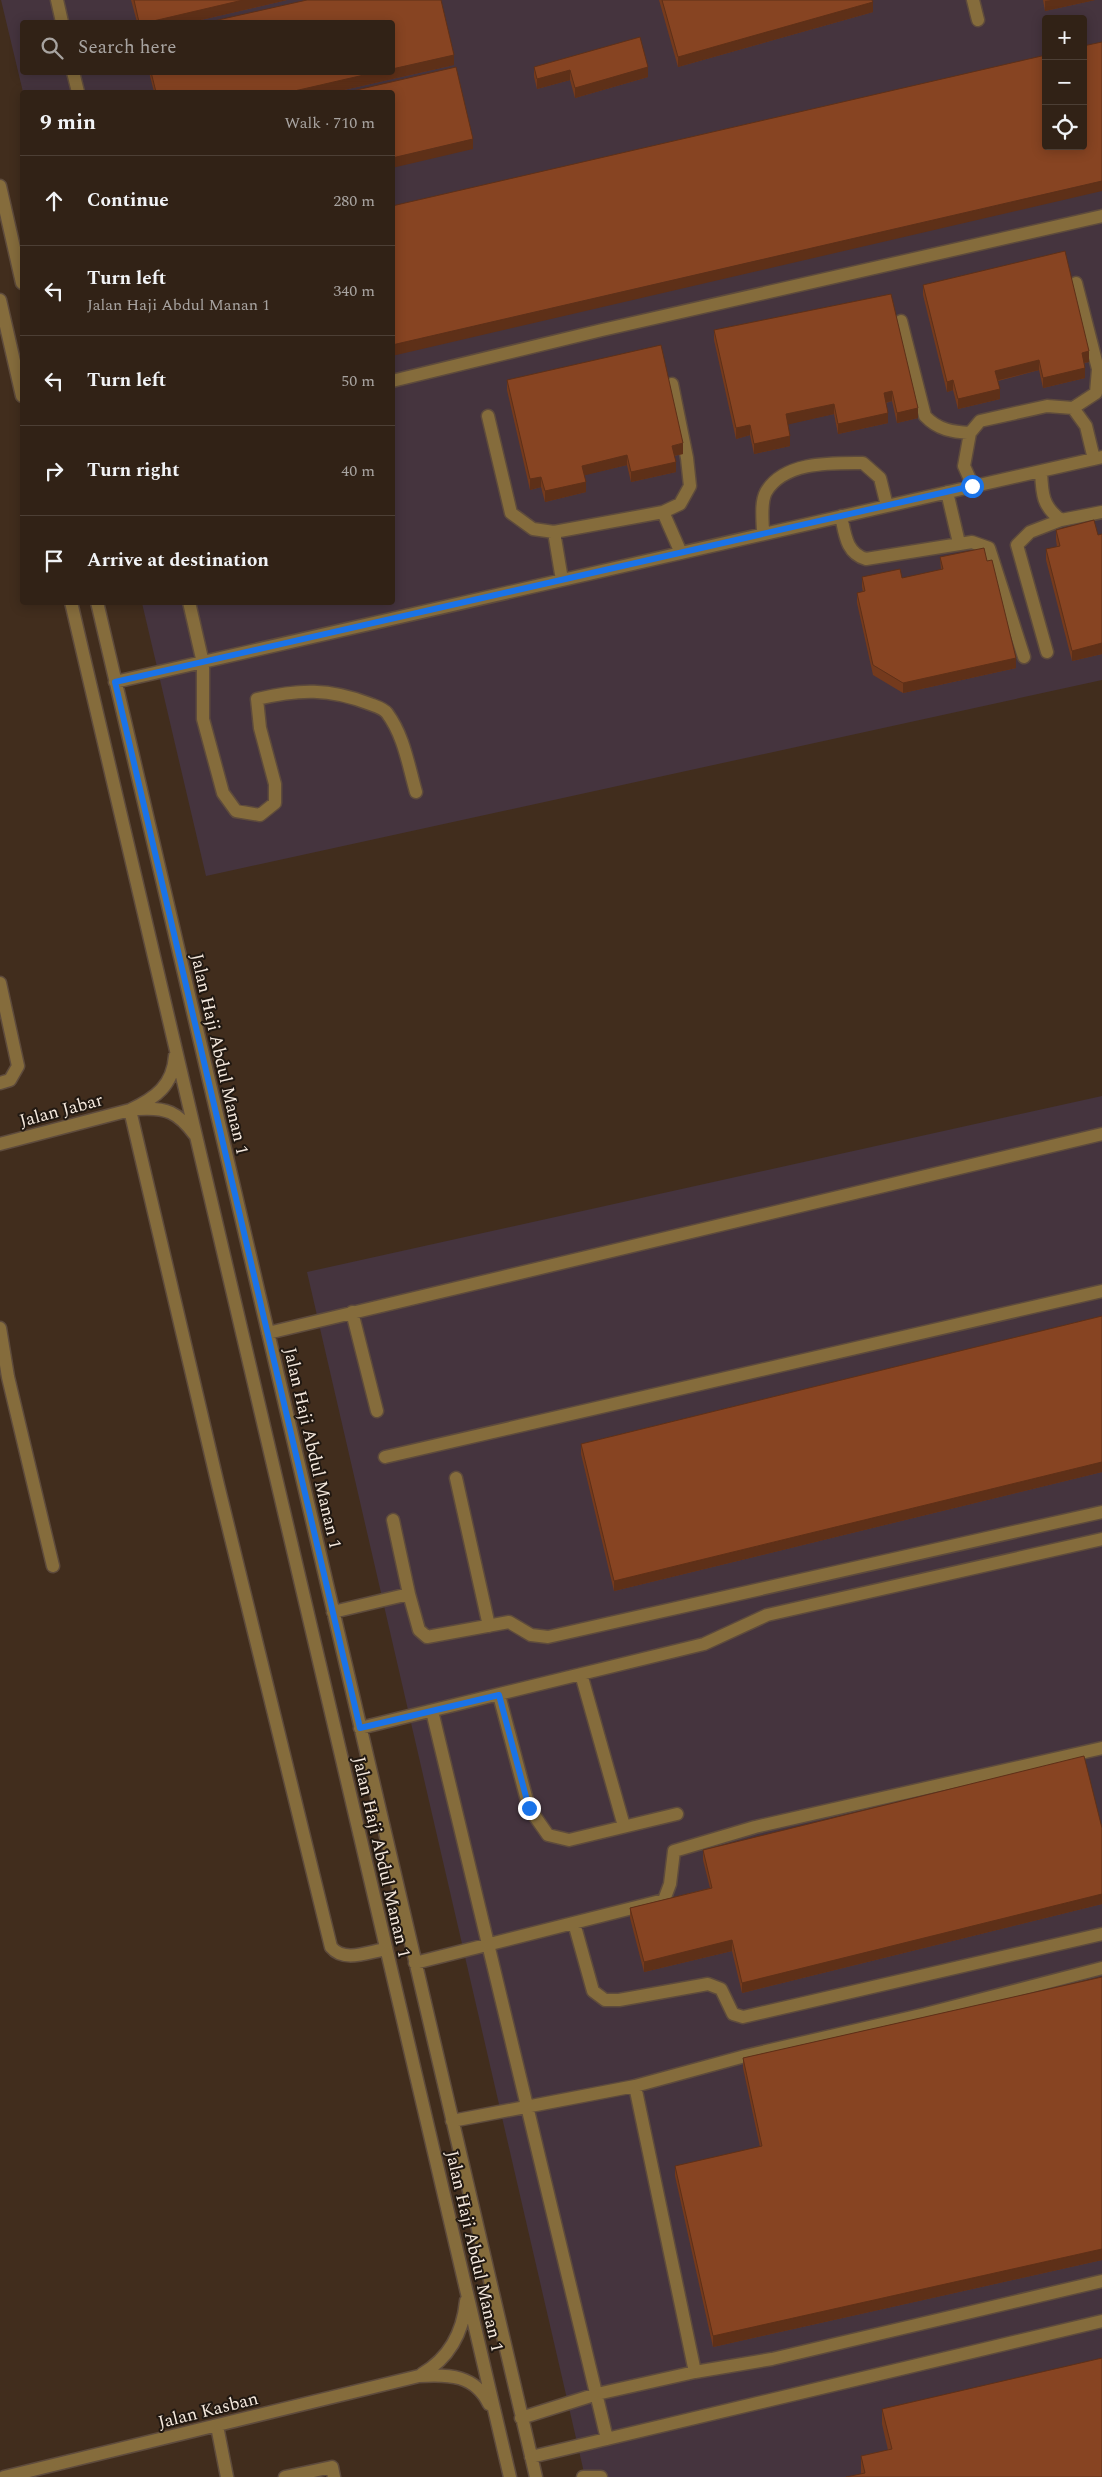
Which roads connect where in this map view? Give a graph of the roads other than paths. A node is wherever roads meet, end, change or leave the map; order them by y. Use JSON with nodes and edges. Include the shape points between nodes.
{"nodes":[{"id":1,"x":57,"y":0,"type":"edge"},
{"id":2,"x":974,"y":0,"type":"edge"},
{"id":3,"x":62,"y":20,"type":"edge"},
{"id":4,"x":978,"y":20,"type":"dead end"},
{"id":5,"x":74,"y":75,"type":"edge"},
{"id":6,"x":78,"y":90,"type":"edge"},
{"id":7,"x":0,"y":186,"type":"edge"},
{"id":8,"x":1102,"y":216,"type":"edge"},
{"id":9,"x":19,"y":252,"type":"edge"},
{"id":10,"x":1076,"y":283,"type":"dead end"},
{"id":11,"x":0,"y":300,"type":"edge"},
{"id":12,"x":902,"y":321,"type":"dead end"},
{"id":13,"x":395,"y":380,"type":"edge"},
{"id":14,"x":672,"y":384,"type":"edge"},
{"id":15,"x":20,"y":387,"type":"edge"},
{"id":16,"x":1073,"y":408,"type":"junction"},
{"id":17,"x":488,"y":416,"type":"dead end"},
{"id":18,"x":970,"y":433,"type":"junction"},
{"id":19,"x":1098,"y":458,"type":"edge"},
{"id":20,"x":1041,"y":471,"type":"junction"},
{"id":21,"x":972,"y":486,"type":"junction"},
{"id":22,"x":947,"y":492,"type":"junction"},
{"id":23,"x":887,"y":506,"type":"junction"},
{"id":24,"x":663,"y":512,"type":"junction"},
{"id":25,"x":1102,"y":512,"type":"edge"},
{"id":26,"x":841,"y":516,"type":"junction"},
{"id":27,"x":1061,"y":520,"type":"junction"},
{"id":28,"x":554,"y":532,"type":"junction"},
{"id":29,"x":763,"y":534,"type":"junction"},
{"id":30,"x":959,"y":543,"type":"junction"},
{"id":31,"x":681,"y":553,"type":"junction"},
{"id":32,"x":562,"y":580,"type":"junction"},
{"id":33,"x":72,"y":605,"type":"edge"},
{"id":34,"x":98,"y":605,"type":"edge"},
{"id":35,"x":191,"y":605,"type":"edge"},
{"id":36,"x":1047,"y":652,"type":"dead end"},
{"id":37,"x":1024,"y":657,"type":"dead end"},
{"id":38,"x":204,"y":662,"type":"junction"},
{"id":39,"x":115,"y":682,"type":"junction"},
{"id":40,"x":416,"y":792,"type":"dead end"},
{"id":41,"x":0,"y":983,"type":"edge"},
{"id":42,"x":176,"y":1050,"type":"junction"},
{"id":43,"x":0,"y":1084,"type":"edge"},
{"id":44,"x":130,"y":1110,"type":"junction"},
{"id":45,"x":1102,"y":1134,"type":"edge"},
{"id":46,"x":197,"y":1138,"type":"junction"},
{"id":47,"x":0,"y":1144,"type":"edge"},
{"id":48,"x":1102,"y":1291,"type":"edge"},
{"id":49,"x":352,"y":1312,"type":"junction"},
{"id":50,"x":0,"y":1328,"type":"edge"},
{"id":51,"x":268,"y":1332,"type":"junction"},
{"id":52,"x":377,"y":1411,"type":"dead end"},
{"id":53,"x":385,"y":1457,"type":"dead end"},
{"id":54,"x":456,"y":1478,"type":"dead end"},
{"id":55,"x":1102,"y":1512,"type":"edge"},
{"id":56,"x":394,"y":1520,"type":"dead end"},
{"id":57,"x":1102,"y":1540,"type":"edge"},
{"id":58,"x":53,"y":1566,"type":"dead end"},
{"id":59,"x":410,"y":1594,"type":"junction"},
{"id":60,"x":333,"y":1612,"type":"junction"},
{"id":61,"x":489,"y":1626,"type":"junction"},
{"id":62,"x":581,"y":1674,"type":"junction"},
{"id":63,"x":499,"y":1695,"type":"junction"},
{"id":64,"x":432,"y":1711,"type":"junction"},
{"id":65,"x":360,"y":1728,"type":"junction"},
{"id":66,"x":1102,"y":1748,"type":"edge"},
{"id":67,"x":677,"y":1814,"type":"dead end"},
{"id":68,"x":624,"y":1826,"type":"junction"},
{"id":69,"x":574,"y":1923,"type":"junction"},
{"id":70,"x":1102,"y":1934,"type":"edge"},
{"id":71,"x":488,"y":1944,"type":"junction"},
{"id":72,"x":379,"y":1951,"type":"junction"},
{"id":73,"x":415,"y":1963,"type":"junction"},
{"id":74,"x":1102,"y":1968,"type":"edge"},
{"id":75,"x":635,"y":2086,"type":"junction"},
{"id":76,"x":527,"y":2106,"type":"junction"},
{"id":77,"x":452,"y":2121,"type":"junction"},
{"id":78,"x":1102,"y":2281,"type":"edge"},
{"id":79,"x":466,"y":2293,"type":"junction"},
{"id":80,"x":1102,"y":2321,"type":"edge"},
{"id":81,"x":695,"y":2372,"type":"junction"},
{"id":82,"x":420,"y":2376,"type":"junction"},
{"id":83,"x":597,"y":2394,"type":"junction"},
{"id":84,"x":522,"y":2418,"type":"junction"},
{"id":85,"x":496,"y":2420,"type":"junction"},
{"id":86,"x":216,"y":2426,"type":"junction"},
{"id":87,"x":607,"y":2438,"type":"junction"},
{"id":88,"x":531,"y":2457,"type":"junction"},
{"id":89,"x":226,"y":2473,"type":"edge"},
{"id":90,"x":4,"y":2477,"type":"edge"},
{"id":91,"x":285,"y":2477,"type":"edge"},
{"id":92,"x":334,"y":2477,"type":"edge"},
{"id":93,"x":510,"y":2477,"type":"edge"},
{"id":94,"x":536,"y":2477,"type":"edge"},
{"id":95,"x":583,"y":2477,"type":"edge"},
{"id":96,"x":601,"y":2477,"type":"edge"}],
"edges":[{"from":1,"to":3,"type":"street"},
{"from":2,"to":4,"type":"street"},
{"from":5,"to":6,"type":"street"},
{"from":7,"to":9,"type":"street"},
{"from":8,"to":13,"type":"street"},
{"from":10,"to":16,"type":"street","via":[[1098,369],[1096,393]]},
{"from":11,"to":15,"type":"street"},
{"from":12,"to":18,"type":"street","via":[[926,416],[930,422],[949,432]]},
{"from":14,"to":24,"type":"street","via":[[690,486],[680,504]]},
{"from":16,"to":18,"type":"street","via":[[1047,406],[980,421]]},
{"from":16,"to":19,"type":"street","via":[[1086,426]]},
{"from":17,"to":28,"type":"street","via":[[511,513],[533,528]]},
{"from":18,"to":21,"type":"street","via":[[964,466]]},
{"from":19,"to":20,"type":"street"},
{"from":20,"to":21,"type":"street"},
{"from":20,"to":27,"type":"street","via":[[1042,492],[1049,512]]},
{"from":21,"to":22,"type":"street"},
{"from":22,"to":23,"type":"street"},
{"from":22,"to":30,"type":"street"},
{"from":23,"to":26,"type":"street"},
{"from":23,"to":29,"type":"street","via":[[880,478],[863,463],[826,463],[799,468],[775,481],[765,493]]},
{"from":24,"to":28,"type":"street"},
{"from":24,"to":31,"type":"street"},
{"from":25,"to":27,"type":"street"},
{"from":26,"to":29,"type":"street"},
{"from":26,"to":30,"type":"street","via":[[849,547],[858,556],[866,558]]},
{"from":27,"to":36,"type":"street","via":[[1030,532],[1017,545]]},
{"from":28,"to":32,"type":"street"},
{"from":29,"to":31,"type":"street"},
{"from":30,"to":37,"type":"street","via":[[972,542],[989,548]]},
{"from":31,"to":32,"type":"street"},
{"from":32,"to":38,"type":"street"},
{"from":33,"to":42,"type":"street","name":"Jalan Haji Abdul Manan 1"},
{"from":34,"to":39,"type":"street","name":"Jalan Haji Abdul Manan 1"},
{"from":35,"to":38,"type":"street"},
{"from":38,"to":39,"type":"street"},
{"from":38,"to":40,"type":"street","via":[[203,719],[223,793],[236,811],[260,815],[275,803],[275,784],[260,728],[257,699],[287,692],[327,691],[385,710],[404,741]]},
{"from":39,"to":51,"type":"street","name":"Jalan Haji Abdul Manan 1"},
{"from":41,"to":43,"type":"street","via":[[18,1066],[10,1080]]},
{"from":42,"to":44,"type":"street","via":[[174,1070],[165,1088],[150,1101]]},
{"from":42,"to":46,"type":"street","name":"Jalan Haji Abdul Manan 1"},
{"from":44,"to":46,"type":"street","via":[[152,1108],[170,1111],[187,1123]]},
{"from":44,"to":47,"type":"street","name":"Jalan Jabar"},
{"from":44,"to":72,"type":"street","via":[[331,1948],[341,1956]]},
{"from":45,"to":49,"type":"street"},
{"from":46,"to":72,"type":"street","name":"Jalan Haji Abdul Manan 1"},
{"from":48,"to":53,"type":"street"},
{"from":49,"to":51,"type":"street"},
{"from":49,"to":52,"type":"street"},
{"from":50,"to":58,"type":"street","via":[[8,1377]]},
{"from":51,"to":60,"type":"street","name":"Jalan Haji Abdul Manan 1"},
{"from":54,"to":61,"type":"street"},
{"from":55,"to":61,"type":"street","via":[[548,1637],[531,1635],[513,1622]]},
{"from":56,"to":59,"type":"street"},
{"from":57,"to":62,"type":"street","via":[[767,1615],[704,1644]]},
{"from":59,"to":60,"type":"street"},
{"from":59,"to":61,"type":"street","via":[[419,1630],[427,1637]]},
{"from":60,"to":65,"type":"street","name":"Jalan Haji Abdul Manan 1"},
{"from":62,"to":63,"type":"street"},
{"from":62,"to":68,"type":"street"},
{"from":63,"to":64,"type":"street"},
{"from":63,"to":68,"type":"street","via":[[529,1808],[548,1835],[569,1840]]},
{"from":64,"to":65,"type":"street"},
{"from":64,"to":71,"type":"street"},
{"from":65,"to":73,"type":"street","name":"Jalan Haji Abdul Manan 1"},
{"from":66,"to":69,"type":"street","via":[[755,1827],[674,1851],[670,1884],[664,1900]]},
{"from":67,"to":68,"type":"street"},
{"from":69,"to":70,"type":"street","via":[[593,1991],[605,2000],[708,1984],[721,1989],[733,2014],[743,2017]]},
{"from":69,"to":71,"type":"street"},
{"from":71,"to":73,"type":"street"},
{"from":71,"to":76,"type":"street"},
{"from":72,"to":79,"type":"street","name":"Jalan Haji Abdul Manan 1"},
{"from":73,"to":77,"type":"street","name":"Jalan Haji Abdul Manan 1"},
{"from":74,"to":75,"type":"street"},
{"from":75,"to":76,"type":"street"},
{"from":75,"to":81,"type":"street"},
{"from":76,"to":77,"type":"street"},
{"from":76,"to":83,"type":"street"},
{"from":77,"to":84,"type":"street","name":"Jalan Haji Abdul Manan 1"},
{"from":78,"to":81,"type":"street","via":[[772,2359]]},
{"from":79,"to":82,"type":"street","via":[[464,2315],[449,2351]]},
{"from":79,"to":85,"type":"street","name":"Jalan Haji Abdul Manan 1"},
{"from":80,"to":87,"type":"street"},
{"from":81,"to":83,"type":"street"},
{"from":82,"to":85,"type":"street","via":[[459,2376],[475,2384],[486,2397]]},
{"from":82,"to":86,"type":"street","name":"Jalan Kasban"},
{"from":83,"to":84,"type":"street"},
{"from":83,"to":87,"type":"street"},
{"from":84,"to":88,"type":"street","name":"Jalan Haji Abdul Manan 1"},
{"from":85,"to":93,"type":"street","name":"Jalan Haji Abdul Manan 1"},
{"from":86,"to":89,"type":"street"},
{"from":86,"to":90,"type":"street","name":"Jalan Kasban"},
{"from":87,"to":88,"type":"street"},
{"from":88,"to":94,"type":"street","name":"Jalan Haji Abdul Manan 1"},
{"from":91,"to":92,"type":"street","via":[[332,2467]]},
{"from":95,"to":96,"type":"street"}]}
